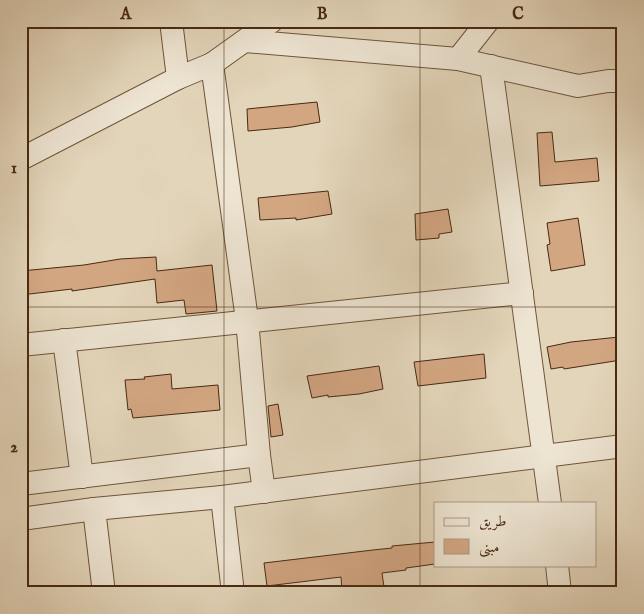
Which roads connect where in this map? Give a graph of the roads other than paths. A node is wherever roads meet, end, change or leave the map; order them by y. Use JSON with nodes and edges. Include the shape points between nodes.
{"nodes":[{"id":1,"x":171,"y":21,"type":"edge"},
{"id":2,"x":272,"y":21,"type":"edge"},
{"id":3,"x":488,"y":21,"type":"edge"},
{"id":4,"x":245,"y":42,"type":"junction"},
{"id":5,"x":458,"y":59,"type":"junction"},
{"id":6,"x":212,"y":64,"type":"junction"},
{"id":7,"x":491,"y":66,"type":"junction"},
{"id":8,"x":178,"y":78,"type":"junction"},
{"id":9,"x":623,"y":81,"type":"edge"},
{"id":10,"x":21,"y":159,"type":"edge"},
{"id":11,"x":522,"y":294,"type":"junction"},
{"id":12,"x":247,"y":320,"type":"junction"},
{"id":13,"x":64,"y":340,"type":"junction"},
{"id":14,"x":21,"y":345,"type":"edge"},
{"id":15,"x":623,"y":446,"type":"edge"},
{"id":16,"x":259,"y":454,"type":"junction"},
{"id":17,"x":544,"y":456,"type":"junction"},
{"id":18,"x":82,"y":477,"type":"junction"},
{"id":19,"x":21,"y":484,"type":"edge"},
{"id":20,"x":264,"y":492,"type":"junction"},
{"id":21,"x":222,"y":497,"type":"junction"},
{"id":22,"x":550,"y":502,"type":"edge"},
{"id":23,"x":94,"y":510,"type":"junction"},
{"id":24,"x":21,"y":519,"type":"edge"},
{"id":25,"x":557,"y":566,"type":"edge"},
{"id":26,"x":104,"y":593,"type":"edge"},
{"id":27,"x":233,"y":593,"type":"edge"},
{"id":28,"x":560,"y":593,"type":"edge"}],
"edges":[{"from":1,"to":8,"type":"street"},
{"from":2,"to":4,"type":"street"},
{"from":3,"to":5,"type":"street"},
{"from":4,"to":5,"type":"street"},
{"from":4,"to":6,"type":"street"},
{"from":5,"to":7,"type":"street"},
{"from":6,"to":8,"type":"street"},
{"from":6,"to":12,"type":"street"},
{"from":7,"to":9,"type":"street","via":[[578,86]]},
{"from":7,"to":11,"type":"street"},
{"from":8,"to":10,"type":"street"},
{"from":11,"to":12,"type":"street"},
{"from":11,"to":17,"type":"street"},
{"from":12,"to":13,"type":"street"},
{"from":12,"to":16,"type":"street"},
{"from":13,"to":14,"type":"street"},
{"from":13,"to":18,"type":"street"},
{"from":15,"to":17,"type":"street"},
{"from":16,"to":18,"type":"street"},
{"from":16,"to":20,"type":"street"},
{"from":17,"to":20,"type":"street"},
{"from":17,"to":22,"type":"street"},
{"from":18,"to":19,"type":"street"},
{"from":20,"to":21,"type":"street"},
{"from":21,"to":23,"type":"street"},
{"from":21,"to":27,"type":"street"},
{"from":23,"to":24,"type":"street"},
{"from":23,"to":26,"type":"street"},
{"from":25,"to":28,"type":"street"}]}
